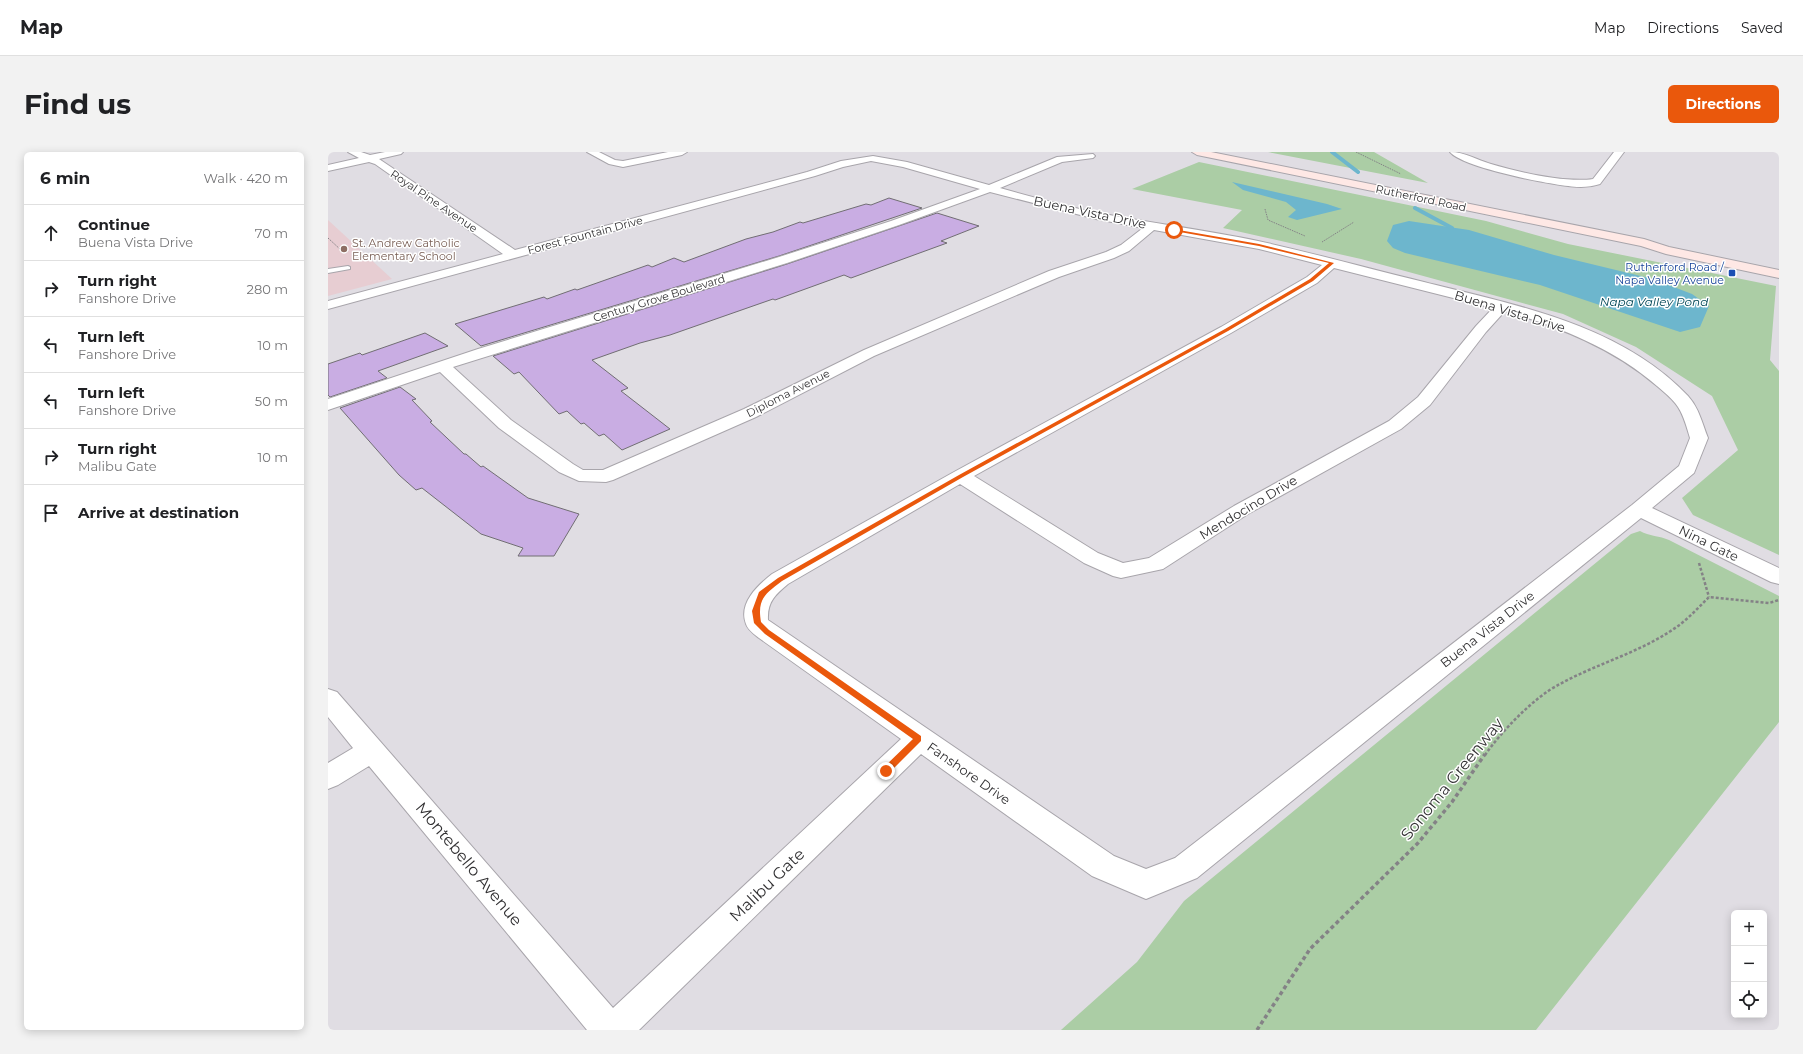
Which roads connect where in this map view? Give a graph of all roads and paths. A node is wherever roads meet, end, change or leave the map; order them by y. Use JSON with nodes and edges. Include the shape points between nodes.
{"nodes":[{"id":1,"x":353,"y":152,"type":"edge"},
{"id":2,"x":398,"y":152,"type":"edge"},
{"id":3,"x":592,"y":152,"type":"edge"},
{"id":4,"x":682,"y":152,"type":"edge"},
{"id":5,"x":1197,"y":152,"type":"edge"},
{"id":6,"x":1356,"y":152,"type":"edge"},
{"id":7,"x":1456,"y":152,"type":"edge"},
{"id":8,"x":1619,"y":152,"type":"edge"},
{"id":9,"x":887,"y":153,"type":"edge"},
{"id":10,"x":854,"y":154,"type":"edge"},
{"id":11,"x":1090,"y":156,"type":"dead end"},
{"id":12,"x":369,"y":159,"type":"junction"},
{"id":13,"x":870,"y":160,"type":"junction"},
{"id":14,"x":841,"y":164,"type":"junction"},
{"id":15,"x":904,"y":164,"type":"junction"},
{"id":16,"x":328,"y":168,"type":"edge"},
{"id":17,"x":1402,"y":175,"type":"dead end"},
{"id":18,"x":990,"y":189,"type":"junction"},
{"id":19,"x":1266,"y":209,"type":"dead end"},
{"id":20,"x":1354,"y":222,"type":"dead end"},
{"id":21,"x":1152,"y":226,"type":"junction"},
{"id":22,"x":1309,"y":238,"type":"dead end"},
{"id":23,"x":1644,"y":243,"type":"junction"},
{"id":24,"x":1318,"y":245,"type":"dead end"},
{"id":25,"x":512,"y":254,"type":"junction"},
{"id":26,"x":1332,"y":263,"type":"junction"},
{"id":27,"x":1779,"y":264,"type":"edge"},
{"id":28,"x":348,"y":268,"type":"dead end"},
{"id":29,"x":328,"y":271,"type":"edge"},
{"id":30,"x":1779,"y":274,"type":"edge"},
{"id":31,"x":328,"y":305,"type":"edge"},
{"id":32,"x":1502,"y":306,"type":"junction"},
{"id":33,"x":443,"y":366,"type":"junction"},
{"id":34,"x":328,"y":405,"type":"edge"},
{"id":35,"x":961,"y":476,"type":"junction"},
{"id":36,"x":1639,"y":509,"type":"junction"},
{"id":37,"x":1700,"y":558,"type":"dead end"},
{"id":38,"x":1779,"y":577,"type":"edge"},
{"id":39,"x":1710,"y":597,"type":"junction"},
{"id":40,"x":1779,"y":600,"type":"edge"},
{"id":41,"x":328,"y":699,"type":"edge"},
{"id":42,"x":919,"y":738,"type":"junction"},
{"id":43,"x":372,"y":750,"type":"junction"},
{"id":44,"x":328,"y":777,"type":"edge"},
{"id":45,"x":1186,"y":868,"type":"joint"},
{"id":46,"x":609,"y":1030,"type":"edge"},
{"id":47,"x":614,"y":1030,"type":"edge"},
{"id":48,"x":1257,"y":1030,"type":"edge"}],
"edges":[{"from":1,"to":12,"type":"street","name":"Royal Pine Avenue"},
{"from":2,"to":12,"type":"street"},
{"from":3,"to":4,"type":"street","via":[[612,162],[623,164]]},
{"from":5,"to":23,"type":"main road","name":"Rutherford Road"},
{"from":6,"to":17,"type":"path"},
{"from":7,"to":8,"type":"street","via":[[1487,166],[1581,184],[1596,182]]},
{"from":9,"to":13,"type":"street","via":[[883,157]]},
{"from":9,"to":15,"type":"street","name":"Buena Vista Drive"},
{"from":10,"to":13,"type":"street","via":[[859,159]]},
{"from":10,"to":14,"type":"street","name":"Forest Fountain Drive"},
{"from":11,"to":18,"type":"street","name":"Century Grove Boulevard","via":[[1060,159]]},
{"from":12,"to":16,"type":"street"},
{"from":12,"to":25,"type":"street","name":"Royal Pine Avenue","via":[[378,162]]},
{"from":13,"to":14,"type":"street","name":"Forest Fountain Drive"},
{"from":13,"to":15,"type":"street","name":"Buena Vista Drive"},
{"from":14,"to":25,"type":"street","name":"Forest Fountain Drive"},
{"from":15,"to":18,"type":"street","name":"Buena Vista Drive"},
{"from":18,"to":21,"type":"street","name":"Buena Vista Drive","via":[[1096,216]]},
{"from":18,"to":33,"type":"street","name":"Century Grove Boulevard","via":[[895,224]]},
{"from":19,"to":22,"type":"path","via":[[1268,220]]},
{"from":20,"to":24,"type":"path"},
{"from":21,"to":26,"type":"street","name":"Buena Vista Drive","via":[[1259,245]]},
{"from":21,"to":33,"type":"street","name":"Diploma Avenue","via":[[1130,244],[1110,255],[1054,274],[869,353],[750,413],[606,476],[579,475],[566,468],[505,424]]},
{"from":23,"to":27,"type":"main road","name":"Rutherford Road","via":[[1668,242]]},
{"from":23,"to":30,"type":"main road","name":"Rutherford Road"},
{"from":25,"to":31,"type":"street","name":"Forest Fountain Drive"},
{"from":26,"to":32,"type":"street","name":"Buena Vista Drive"},
{"from":26,"to":35,"type":"street","name":"Fanshore Drive","via":[[1312,280],[1226,330]]},
{"from":28,"to":29,"type":"lane"},
{"from":32,"to":35,"type":"street","name":"Mendocino Drive","via":[[1424,401],[1395,425],[1261,499],[1155,564],[1121,571],[1091,558]]},
{"from":32,"to":36,"type":"street","name":"Buena Vista Drive","via":[[1564,326],[1618,351],[1654,374],[1686,404],[1699,438],[1687,470]]},
{"from":33,"to":34,"type":"street","name":"Century Grove Boulevard"},
{"from":35,"to":42,"type":"street","name":"Fanshore Drive","via":[[780,579],[762,594],[756,611],[758,623],[767,632]]},
{"from":36,"to":38,"type":"street","name":"Nina Gate"},
{"from":36,"to":45,"type":"street","name":"Buena Vista Drive"},
{"from":37,"to":39,"type":"path","via":[[1699,565]]},
{"from":39,"to":40,"type":"path","via":[[1769,603]]},
{"from":39,"to":48,"type":"path","name":"Sonoma Greenway","via":[[1678,626],[1643,647],[1560,684],[1520,715],[1486,753],[1452,802],[1418,843],[1310,949]]},
{"from":41,"to":43,"type":"street","name":"Montebello Avenue"},
{"from":42,"to":45,"type":"street","name":"Fanshore Drive","via":[[1103,866],[1146,884]]},
{"from":42,"to":47,"type":"street","name":"Malibu Gate"},
{"from":43,"to":44,"type":"street"},
{"from":43,"to":46,"type":"street","name":"Montebello Avenue"}]}
